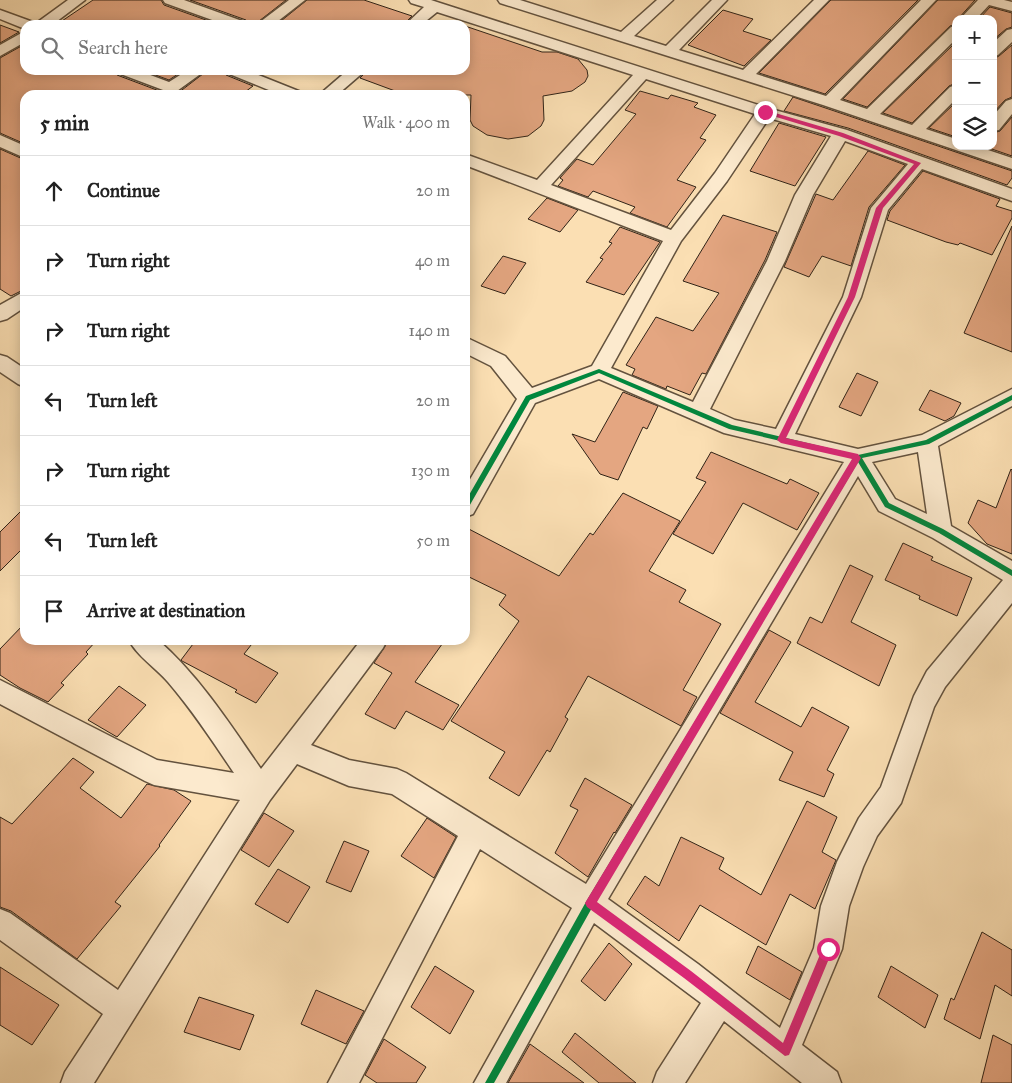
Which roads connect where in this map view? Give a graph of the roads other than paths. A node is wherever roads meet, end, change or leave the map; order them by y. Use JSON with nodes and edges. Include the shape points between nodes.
{"nodes":[{"id":1,"x":78,"y":0,"type":"edge"},
{"id":2,"x":170,"y":0,"type":"edge"},
{"id":3,"x":298,"y":0,"type":"edge"},
{"id":4,"x":416,"y":0,"type":"edge"},
{"id":5,"x":505,"y":0,"type":"edge"},
{"id":6,"x":666,"y":0,"type":"edge"},
{"id":7,"x":720,"y":0,"type":"edge"},
{"id":8,"x":822,"y":0,"type":"edge"},
{"id":9,"x":929,"y":0,"type":"edge"},
{"id":10,"x":987,"y":0,"type":"edge"},
{"id":11,"x":435,"y":6,"type":"junction"},
{"id":12,"x":1012,"y":7,"type":"edge"},
{"id":13,"x":0,"y":14,"type":"edge"},
{"id":14,"x":971,"y":15,"type":"edge"},
{"id":15,"x":49,"y":20,"type":"edge"},
{"id":16,"x":226,"y":20,"type":"edge"},
{"id":17,"x":270,"y":20,"type":"edge"},
{"id":18,"x":418,"y":20,"type":"edge"},
{"id":19,"x":20,"y":22,"type":"edge"},
{"id":20,"x":1012,"y":33,"type":"edge"},
{"id":21,"x":952,"y":34,"type":"edge"},
{"id":22,"x":624,"y":37,"type":"junction"},
{"id":23,"x":20,"y":39,"type":"edge"},
{"id":24,"x":997,"y":48,"type":"edge"},
{"id":25,"x":0,"y":51,"type":"edge"},
{"id":26,"x":669,"y":51,"type":"junction"},
{"id":27,"x":643,"y":73,"type":"junction"},
{"id":28,"x":133,"y":75,"type":"edge"},
{"id":29,"x":191,"y":75,"type":"edge"},
{"id":30,"x":245,"y":75,"type":"edge"},
{"id":31,"x":352,"y":75,"type":"edge"},
{"id":32,"x":745,"y":76,"type":"junction"},
{"id":33,"x":162,"y":90,"type":"edge"},
{"id":34,"x":169,"y":90,"type":"edge"},
{"id":35,"x":282,"y":90,"type":"edge"},
{"id":36,"x":333,"y":90,"type":"edge"},
{"id":37,"x":952,"y":94,"type":"edge"},
{"id":38,"x":829,"y":102,"type":"junction"},
{"id":39,"x":1012,"y":104,"type":"edge"},
{"id":40,"x":765,"y":112,"type":"junction"},
{"id":41,"x":869,"y":116,"type":"junction"},
{"id":42,"x":997,"y":121,"type":"edge"},
{"id":43,"x":914,"y":132,"type":"junction"},
{"id":44,"x":841,"y":134,"type":"junction"},
{"id":45,"x":0,"y":140,"type":"edge"},
{"id":46,"x":952,"y":143,"type":"edge"},
{"id":47,"x":20,"y":150,"type":"edge"},
{"id":48,"x":974,"y":150,"type":"edge"},
{"id":49,"x":470,"y":161,"type":"edge"},
{"id":50,"x":918,"y":163,"type":"junction"},
{"id":51,"x":1012,"y":164,"type":"edge"},
{"id":52,"x":539,"y":188,"type":"junction"},
{"id":53,"x":1012,"y":195,"type":"edge"},
{"id":54,"x":674,"y":238,"type":"junction"},
{"id":55,"x":20,"y":301,"type":"edge"},
{"id":56,"x":0,"y":314,"type":"edge"},
{"id":57,"x":470,"y":347,"type":"edge"},
{"id":58,"x":0,"y":362,"type":"edge"},
{"id":59,"x":599,"y":371,"type":"junction"},
{"id":60,"x":20,"y":376,"type":"edge"},
{"id":61,"x":1012,"y":397,"type":"edge"},
{"id":62,"x":528,"y":398,"type":"junction"},
{"id":63,"x":698,"y":412,"type":"junction"},
{"id":64,"x":781,"y":440,"type":"junction"},
{"id":65,"x":926,"y":442,"type":"junction"},
{"id":66,"x":858,"y":458,"type":"junction"},
{"id":67,"x":470,"y":499,"type":"edge"},
{"id":68,"x":940,"y":530,"type":"junction"},
{"id":69,"x":1012,"y":574,"type":"edge"},
{"id":70,"x":1012,"y":586,"type":"edge"},
{"id":71,"x":157,"y":645,"type":"edge"},
{"id":72,"x":370,"y":645,"type":"edge"},
{"id":73,"x":0,"y":691,"type":"edge"},
{"id":74,"x":292,"y":750,"type":"junction"},
{"id":75,"x":261,"y":791,"type":"junction"},
{"id":76,"x":475,"y":831,"type":"junction"},
{"id":77,"x":590,"y":903,"type":"junction"},
{"id":78,"x":0,"y":923,"type":"edge"},
{"id":79,"x":720,"y":1000,"type":"junction"},
{"id":80,"x":122,"y":1010,"type":"junction"},
{"id":81,"x":785,"y":1051,"type":"junction"},
{"id":82,"x":813,"y":1079,"type":"edge"},
{"id":83,"x":76,"y":1083,"type":"edge"},
{"id":84,"x":343,"y":1083,"type":"edge"},
{"id":85,"x":489,"y":1083,"type":"edge"},
{"id":86,"x":668,"y":1083,"type":"edge"}],
"edges":[{"from":1,"to":15,"type":"street"},
{"from":2,"to":16,"type":"street"},
{"from":3,"to":17,"type":"street"},
{"from":4,"to":11,"type":"street"},
{"from":5,"to":22,"type":"street"},
{"from":6,"to":22,"type":"street"},
{"from":7,"to":26,"type":"street"},
{"from":8,"to":32,"type":"street"},
{"from":9,"to":38,"type":"street"},
{"from":10,"to":12,"type":"street"},
{"from":10,"to":14,"type":"street"},
{"from":11,"to":18,"type":"street"},
{"from":11,"to":27,"type":"street"},
{"from":13,"to":19,"type":"street"},
{"from":20,"to":24,"type":"street"},
{"from":21,"to":41,"type":"street"},
{"from":22,"to":26,"type":"street"},
{"from":23,"to":25,"type":"street"},
{"from":26,"to":32,"type":"street"},
{"from":27,"to":40,"type":"street"},
{"from":27,"to":52,"type":"street"},
{"from":28,"to":33,"type":"street"},
{"from":29,"to":34,"type":"street"},
{"from":30,"to":35,"type":"street"},
{"from":31,"to":36,"type":"street"},
{"from":32,"to":38,"type":"street"},
{"from":37,"to":43,"type":"street"},
{"from":38,"to":41,"type":"street"},
{"from":39,"to":42,"type":"street"},
{"from":40,"to":44,"type":"street"},
{"from":40,"to":54,"type":"street"},
{"from":41,"to":43,"type":"street"},
{"from":43,"to":46,"type":"street"},
{"from":44,"to":50,"type":"street"},
{"from":44,"to":63,"type":"street","via":[[804,195],[776,260]]},
{"from":45,"to":47,"type":"street"},
{"from":48,"to":51,"type":"street"},
{"from":49,"to":52,"type":"street"},
{"from":50,"to":53,"type":"street"},
{"from":50,"to":64,"type":"street","via":[[880,208],[852,297]]},
{"from":52,"to":54,"type":"street"},
{"from":54,"to":59,"type":"street"},
{"from":55,"to":56,"type":"street"},
{"from":57,"to":62,"type":"street","via":[[498,361]]},
{"from":58,"to":60,"type":"street"},
{"from":59,"to":62,"type":"street"},
{"from":59,"to":63,"type":"street"},
{"from":61,"to":65,"type":"street"},
{"from":62,"to":67,"type":"street"},
{"from":63,"to":64,"type":"street","via":[[731,427]]},
{"from":64,"to":66,"type":"street"},
{"from":65,"to":66,"type":"street"},
{"from":65,"to":68,"type":"street"},
{"from":66,"to":68,"type":"street","via":[[886,505]]},
{"from":66,"to":77,"type":"street"},
{"from":68,"to":69,"type":"street"},
{"from":70,"to":81,"type":"street","via":[[936,679],[923,704],[892,794],[868,827],[851,862],[835,906],[828,949]]},
{"from":71,"to":75,"type":"street"},
{"from":72,"to":74,"type":"street"},
{"from":73,"to":75,"type":"street","via":[[154,772]]},
{"from":74,"to":75,"type":"street"},
{"from":74,"to":76,"type":"street","via":[[349,773],[397,782]]},
{"from":75,"to":80,"type":"street"},
{"from":76,"to":77,"type":"street"},
{"from":76,"to":84,"type":"street"},
{"from":77,"to":79,"type":"street"},
{"from":77,"to":85,"type":"street"},
{"from":78,"to":80,"type":"street"},
{"from":79,"to":81,"type":"street"},
{"from":79,"to":86,"type":"street"},
{"from":80,"to":83,"type":"street"},
{"from":81,"to":82,"type":"street"}]}
